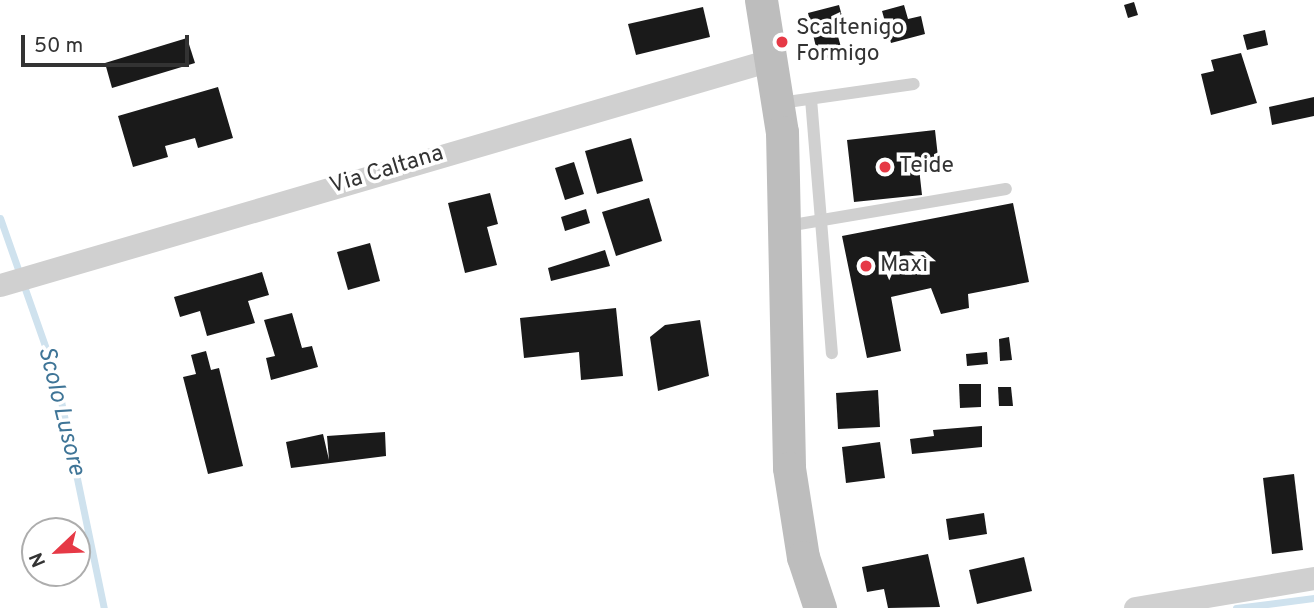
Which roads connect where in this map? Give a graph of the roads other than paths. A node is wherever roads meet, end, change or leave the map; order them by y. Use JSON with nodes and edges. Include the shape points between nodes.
{"nodes":[{"id":1,"x":761,"y":0,"type":"edge"},
{"id":2,"x":774,"y":59,"type":"junction"},
{"id":3,"x":914,"y":84,"type":"dead end"},
{"id":4,"x":795,"y":101,"type":"junction"},
{"id":5,"x":1006,"y":189,"type":"dead end"},
{"id":6,"x":822,"y":223,"type":"junction"},
{"id":7,"x":783,"y":226,"type":"junction"},
{"id":8,"x":0,"y":285,"type":"edge"},
{"id":9,"x":832,"y":353,"type":"dead end"},
{"id":10,"x":1314,"y":578,"type":"edge"},
{"id":11,"x":820,"y":608,"type":"edge"},
{"id":12,"x":1135,"y":608,"type":"edge"}],
"edges":[{"from":1,"to":2,"type":"main road"},
{"from":2,"to":4,"type":"main road"},
{"from":2,"to":8,"type":"street","name":"Via Caltana"},
{"from":3,"to":4,"type":"lane"},
{"from":4,"to":6,"type":"lane"},
{"from":4,"to":7,"type":"main road"},
{"from":5,"to":6,"type":"lane"},
{"from":6,"to":7,"type":"lane"},
{"from":6,"to":9,"type":"lane"},
{"from":7,"to":11,"type":"main road","via":[[789,468],[803,557]]},
{"from":10,"to":12,"type":"street"}]}
